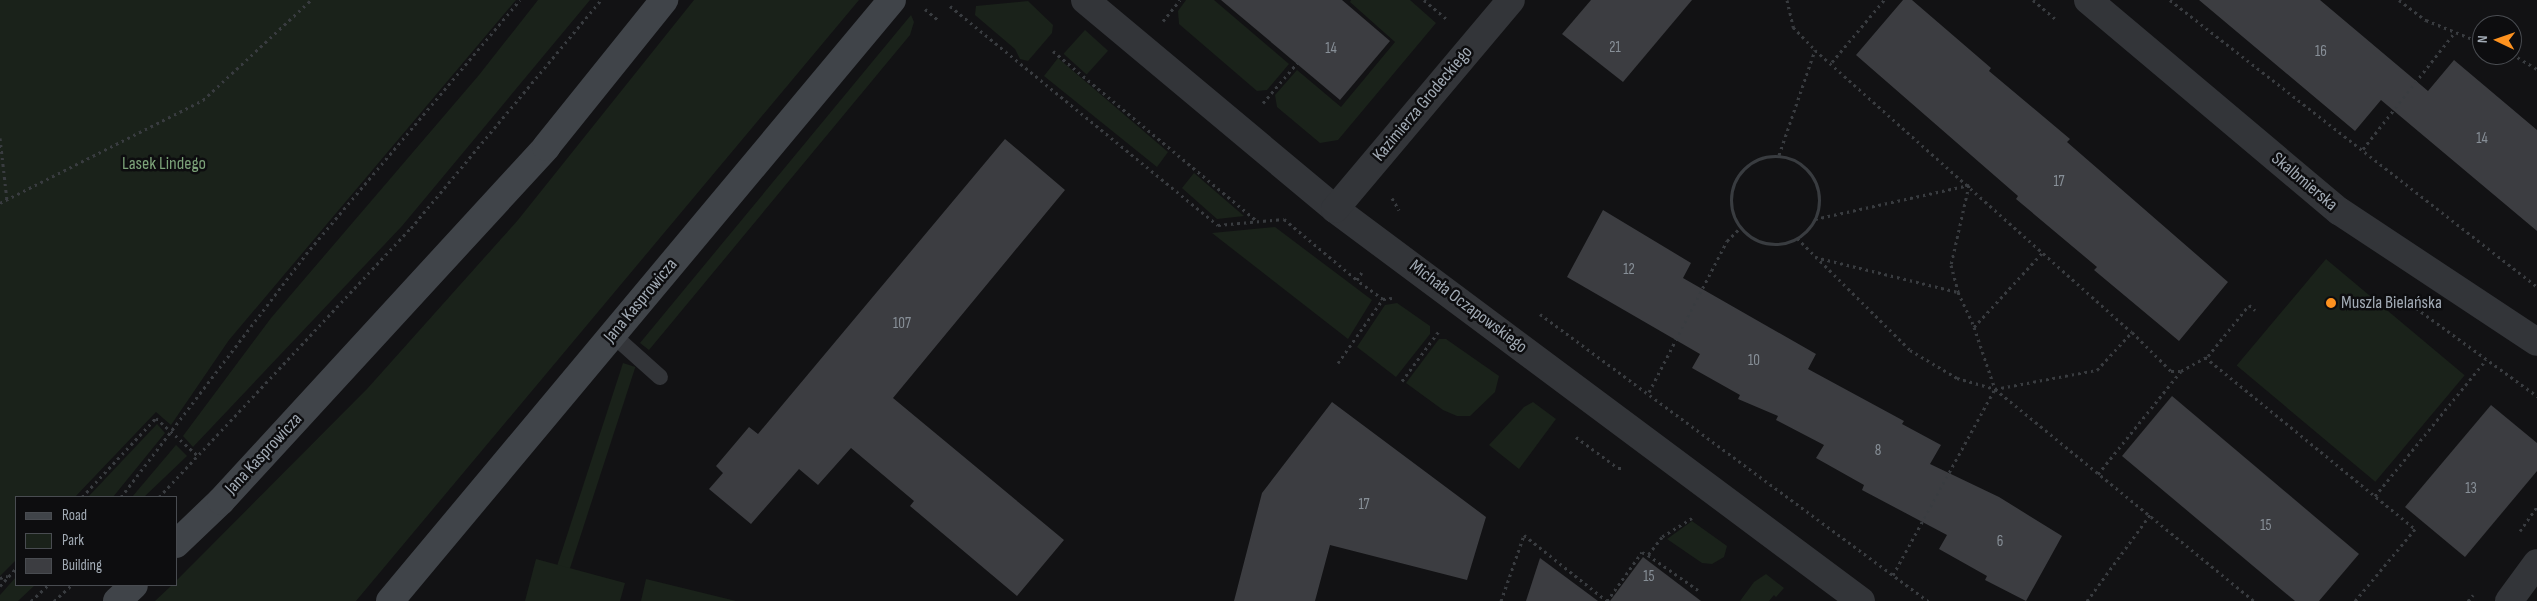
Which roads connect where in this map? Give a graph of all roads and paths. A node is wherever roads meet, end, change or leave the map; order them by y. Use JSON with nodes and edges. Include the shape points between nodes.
{"nodes":[{"id":1,"x":311,"y":0,"type":"edge"},
{"id":2,"x":520,"y":0,"type":"edge"},
{"id":3,"x":601,"y":0,"type":"edge"},
{"id":4,"x":664,"y":0,"type":"edge"},
{"id":5,"x":892,"y":0,"type":"edge"},
{"id":6,"x":1085,"y":0,"type":"edge"},
{"id":7,"x":1180,"y":0,"type":"edge"},
{"id":8,"x":1424,"y":0,"type":"edge"},
{"id":9,"x":1511,"y":0,"type":"edge"},
{"id":10,"x":1787,"y":0,"type":"edge"},
{"id":11,"x":1884,"y":0,"type":"edge"},
{"id":12,"x":2088,"y":0,"type":"edge"},
{"id":13,"x":2170,"y":0,"type":"edge"},
{"id":14,"x":2399,"y":0,"type":"edge"},
{"id":15,"x":950,"y":6,"type":"dead end"},
{"id":16,"x":1448,"y":20,"type":"dead end"},
{"id":17,"x":1161,"y":24,"type":"dead end"},
{"id":18,"x":2455,"y":32,"type":"junction"},
{"id":19,"x":2472,"y":39,"type":"edge"},
{"id":20,"x":1815,"y":50,"type":"junction"},
{"id":21,"x":1053,"y":51,"type":"dead end"},
{"id":22,"x":2522,"y":60,"type":"edge"},
{"id":23,"x":1298,"y":62,"type":"dead end"},
{"id":24,"x":1832,"y":62,"type":"junction"},
{"id":25,"x":2537,"y":69,"type":"edge"},
{"id":26,"x":1260,"y":108,"type":"dead end"},
{"id":27,"x":0,"y":138,"type":"edge"},
{"id":28,"x":2363,"y":149,"type":"junction"},
{"id":29,"x":1779,"y":156,"type":"junction"},
{"id":30,"x":1969,"y":185,"type":"junction"},
{"id":31,"x":1388,"y":193,"type":"dead end"},
{"id":32,"x":7,"y":200,"type":"junction"},
{"id":33,"x":0,"y":202,"type":"edge"},
{"id":34,"x":1336,"y":209,"type":"junction"},
{"id":35,"x":1403,"y":216,"type":"dead end"},
{"id":36,"x":1815,"y":219,"type":"junction"},
{"id":37,"x":1741,"y":227,"type":"junction"},
{"id":38,"x":1797,"y":238,"type":"junction"},
{"id":39,"x":2043,"y":252,"type":"junction"},
{"id":40,"x":1815,"y":257,"type":"junction"},
{"id":41,"x":1356,"y":280,"type":"dead end"},
{"id":42,"x":2537,"y":287,"type":"edge"},
{"id":43,"x":1958,"y":292,"type":"junction"},
{"id":44,"x":2255,"y":310,"type":"dead end"},
{"id":45,"x":1538,"y":313,"type":"dead end"},
{"id":46,"x":1443,"y":327,"type":"dead end"},
{"id":47,"x":1974,"y":327,"type":"junction"},
{"id":48,"x":2132,"y":332,"type":"junction"},
{"id":49,"x":613,"y":335,"type":"junction"},
{"id":50,"x":2537,"y":342,"type":"edge"},
{"id":51,"x":2205,"y":357,"type":"junction"},
{"id":52,"x":2486,"y":360,"type":"dead end"},
{"id":53,"x":1338,"y":363,"type":"dead end"},
{"id":54,"x":2181,"y":371,"type":"junction"},
{"id":55,"x":660,"y":377,"type":"dead end"},
{"id":56,"x":1402,"y":381,"type":"dead end"},
{"id":57,"x":1995,"y":389,"type":"junction"},
{"id":58,"x":1650,"y":392,"type":"junction"},
{"id":59,"x":172,"y":432,"type":"junction"},
{"id":60,"x":198,"y":456,"type":"junction"},
{"id":61,"x":2098,"y":474,"type":"junction"},
{"id":62,"x":83,"y":496,"type":"edge"},
{"id":63,"x":122,"y":496,"type":"edge"},
{"id":64,"x":160,"y":496,"type":"edge"},
{"id":65,"x":2375,"y":496,"type":"junction"},
{"id":66,"x":2150,"y":515,"type":"junction"},
{"id":67,"x":1695,"y":516,"type":"dead end"},
{"id":68,"x":178,"y":542,"type":"edge"},
{"id":69,"x":1648,"y":555,"type":"junction"},
{"id":70,"x":2537,"y":563,"type":"edge"},
{"id":71,"x":15,"y":569,"type":"edge"},
{"id":72,"x":1892,"y":575,"type":"junction"},
{"id":73,"x":9,"y":576,"type":"junction"},
{"id":74,"x":0,"y":578,"type":"edge"},
{"id":75,"x":0,"y":586,"type":"edge"},
{"id":76,"x":47,"y":586,"type":"edge"},
{"id":77,"x":71,"y":586,"type":"edge"},
{"id":78,"x":133,"y":586,"type":"edge"},
{"id":79,"x":1698,"y":590,"type":"dead end"},
{"id":80,"x":31,"y":601,"type":"edge"},
{"id":81,"x":54,"y":601,"type":"edge"},
{"id":82,"x":117,"y":601,"type":"edge"},
{"id":83,"x":390,"y":601,"type":"edge"},
{"id":84,"x":1501,"y":601,"type":"edge"},
{"id":85,"x":1607,"y":601,"type":"edge"},
{"id":86,"x":1861,"y":601,"type":"edge"},
{"id":87,"x":1928,"y":601,"type":"edge"},
{"id":88,"x":2087,"y":601,"type":"edge"},
{"id":89,"x":2254,"y":601,"type":"edge"},
{"id":90,"x":2355,"y":601,"type":"edge"},
{"id":91,"x":2509,"y":601,"type":"edge"}],
"edges":[{"from":1,"to":32,"type":"path","via":[[202,100]]},
{"from":2,"to":59,"type":"path","via":[[306,254]]},
{"from":3,"to":60,"type":"path","via":[[411,228]]},
{"from":4,"to":68,"type":"street","name":"Jana Kasprowicza","via":[[546,148],[222,501]]},
{"from":5,"to":49,"type":"street","name":"Jana Kasprowicza"},
{"from":6,"to":34,"type":"street","name":"Michała Oczapowskiego"},
{"from":7,"to":17,"type":"path"},
{"from":8,"to":16,"type":"path"},
{"from":9,"to":34,"type":"street","name":"Kazimierza Grodeckiego"},
{"from":10,"to":20,"type":"path","via":[[1792,27]]},
{"from":11,"to":24,"type":"path"},
{"from":12,"to":50,"type":"street","name":"Skalbmierska","via":[[2339,211]]},
{"from":13,"to":28,"type":"path"},
{"from":14,"to":18,"type":"path","via":[[2426,20]]},
{"from":15,"to":21,"type":"path","via":[[1218,225],[1257,221]]},
{"from":18,"to":19,"type":"path"},
{"from":18,"to":28,"type":"path"},
{"from":20,"to":24,"type":"path"},
{"from":20,"to":29,"type":"path"},
{"from":22,"to":25,"type":"path"},
{"from":23,"to":26,"type":"path"},
{"from":24,"to":30,"type":"path"},
{"from":27,"to":32,"type":"path"},
{"from":28,"to":42,"type":"path"},
{"from":29,"to":36,"type":"path","via":[[1792,159],[1813,177],[1819,197]]},
{"from":29,"to":37,"type":"path","via":[[1752,162],[1735,183],[1733,210]]},
{"from":30,"to":36,"type":"path"},
{"from":30,"to":39,"type":"path"},
{"from":30,"to":43,"type":"path","via":[[1952,265]]},
{"from":31,"to":35,"type":"path"},
{"from":32,"to":33,"type":"path"},
{"from":34,"to":86,"type":"street","name":"Michała Oczapowskiego"},
{"from":36,"to":38,"type":"path"},
{"from":37,"to":38,"type":"path","via":[[1758,240],[1771,244]]},
{"from":37,"to":58,"type":"path","via":[[1727,241]]},
{"from":38,"to":40,"type":"path"},
{"from":39,"to":47,"type":"path"},
{"from":39,"to":48,"type":"path"},
{"from":40,"to":43,"type":"path"},
{"from":40,"to":57,"type":"path","via":[[1910,350],[1957,378]]},
{"from":41,"to":53,"type":"path","via":[[1383,299]]},
{"from":43,"to":47,"type":"path"},
{"from":44,"to":51,"type":"path","via":[[2249,305]]},
{"from":45,"to":58,"type":"path"},
{"from":46,"to":56,"type":"path"},
{"from":47,"to":57,"type":"path"},
{"from":48,"to":54,"type":"path","via":[[2171,371]]},
{"from":48,"to":57,"type":"path","via":[[2097,370]]},
{"from":49,"to":55,"type":"lane"},
{"from":49,"to":83,"type":"street","name":"Jana Kasprowicza"},
{"from":51,"to":54,"type":"path"},
{"from":51,"to":65,"type":"path"},
{"from":52,"to":65,"type":"path"},
{"from":54,"to":61,"type":"path"},
{"from":57,"to":61,"type":"path"},
{"from":57,"to":72,"type":"path"},
{"from":58,"to":72,"type":"path"},
{"from":59,"to":60,"type":"path"},
{"from":59,"to":62,"type":"path","via":[[156,418]]},
{"from":59,"to":63,"type":"path"},
{"from":60,"to":64,"type":"path"},
{"from":61,"to":66,"type":"path"},
{"from":65,"to":90,"type":"path","via":[[2415,529]]},
{"from":66,"to":88,"type":"path"},
{"from":66,"to":89,"type":"path"},
{"from":67,"to":69,"type":"path","via":[[1662,537]]},
{"from":69,"to":79,"type":"path"},
{"from":69,"to":85,"type":"path","via":[[1642,552]]},
{"from":70,"to":91,"type":"street"},
{"from":71,"to":73,"type":"path"},
{"from":72,"to":87,"type":"path"},
{"from":73,"to":74,"type":"path"},
{"from":73,"to":75,"type":"path"},
{"from":76,"to":80,"type":"path"},
{"from":77,"to":81,"type":"path"},
{"from":78,"to":82,"type":"street"},
{"from":84,"to":85,"type":"path","via":[[1524,535]]}]}
